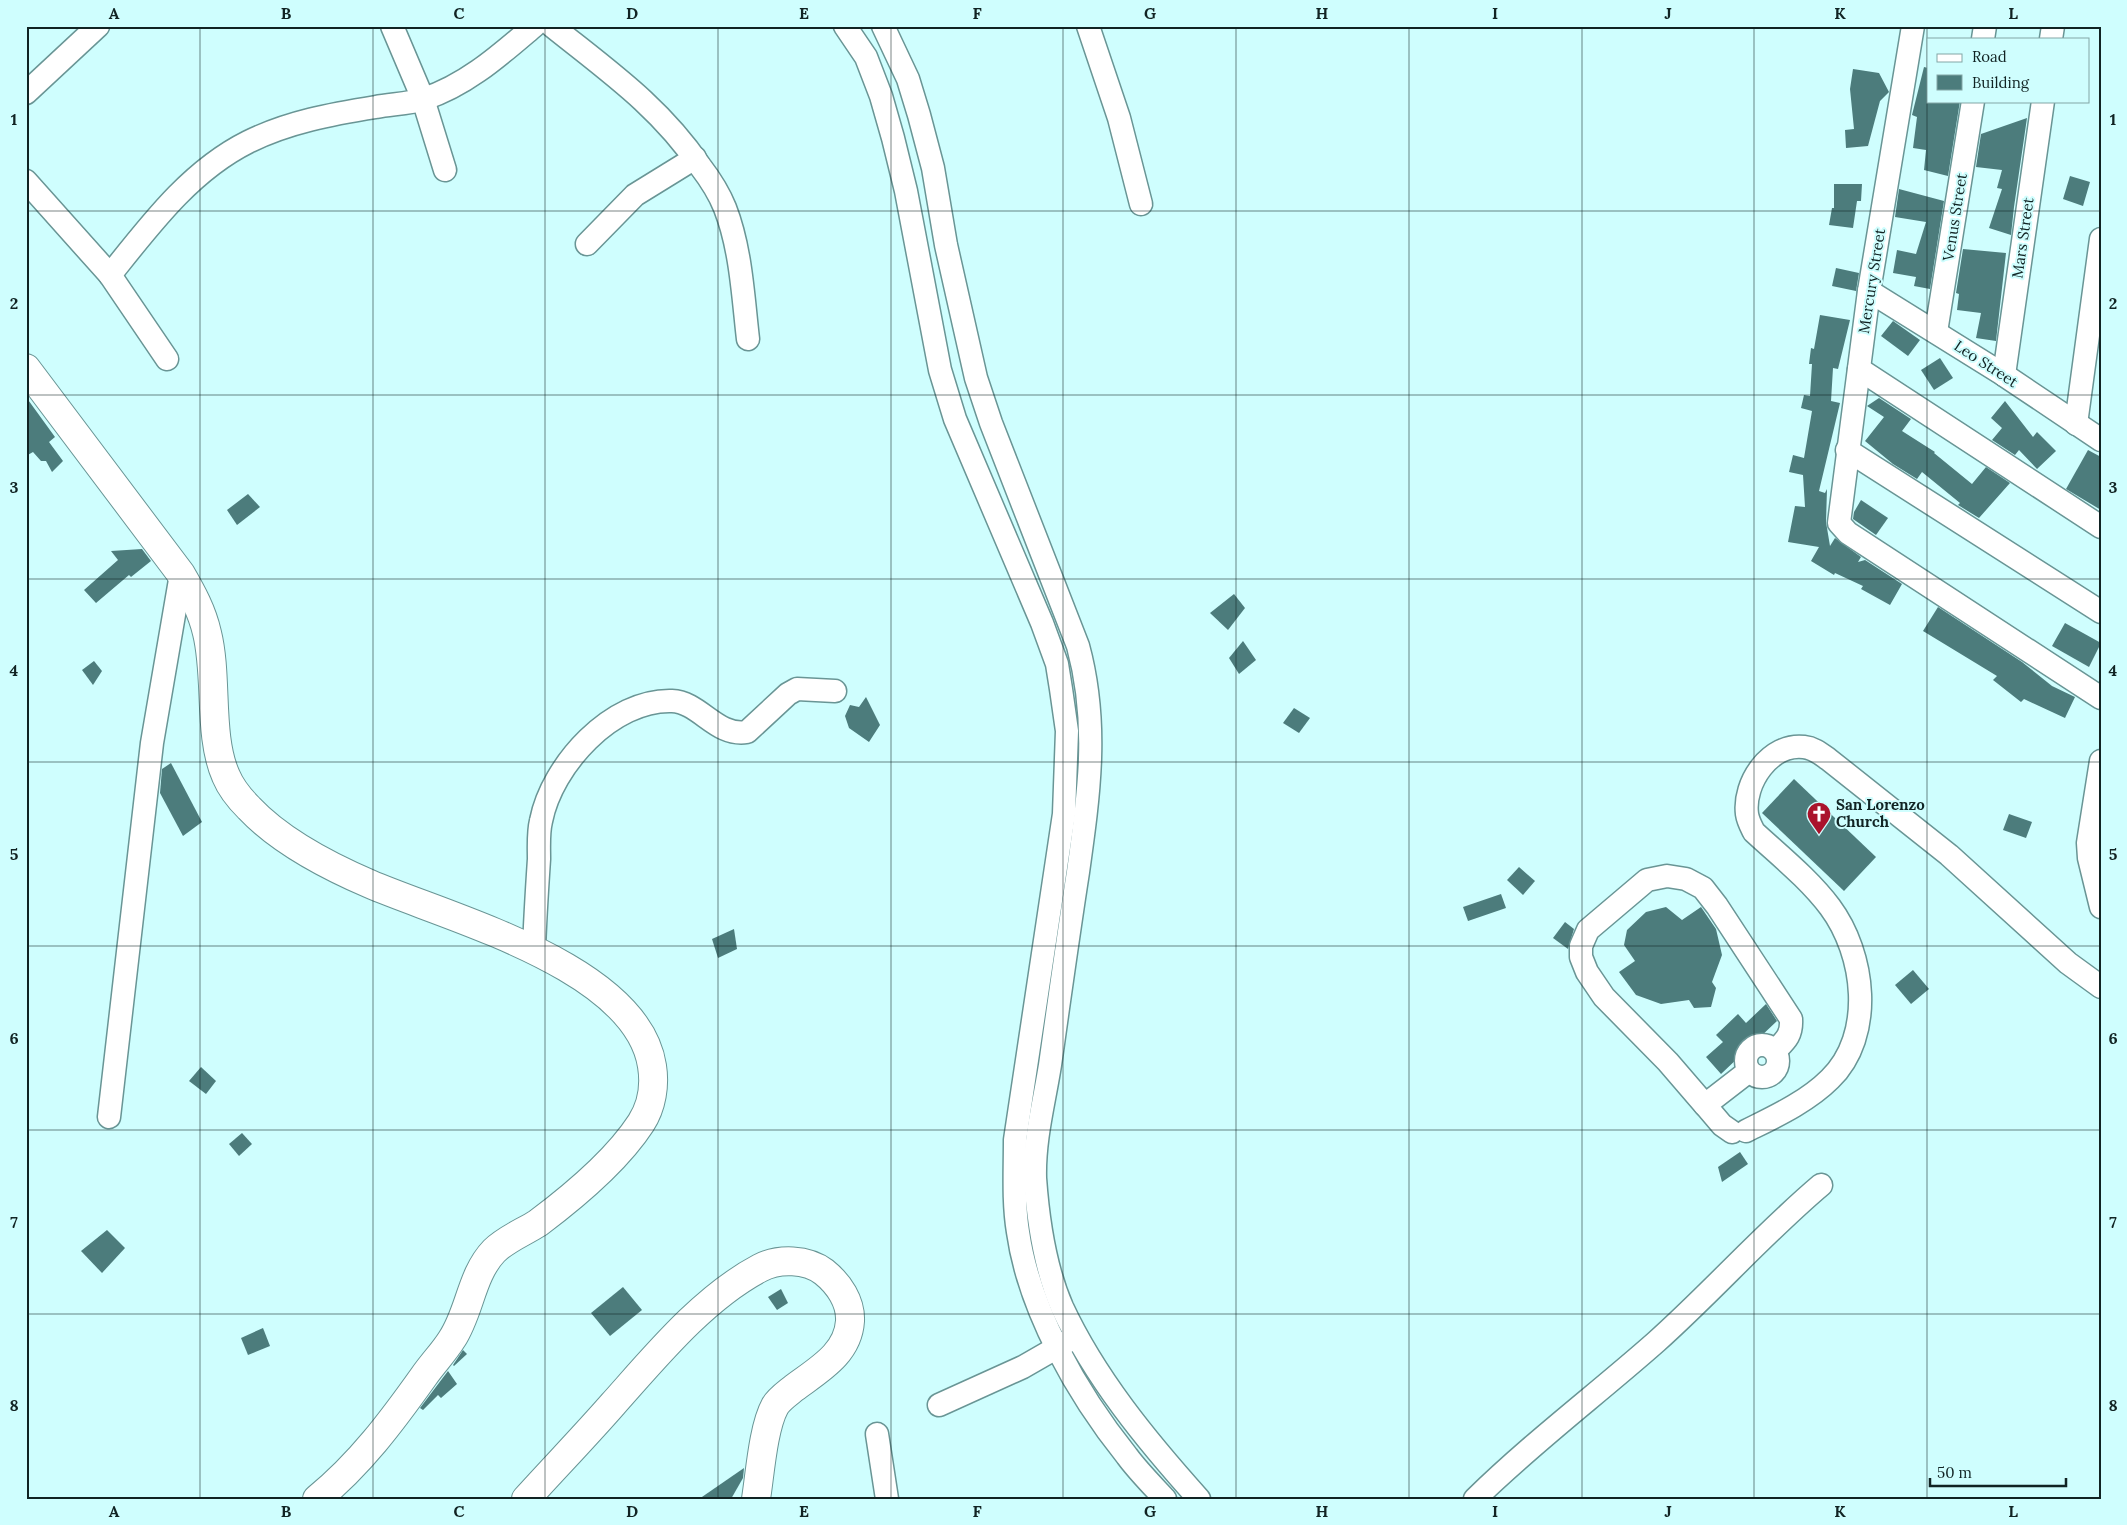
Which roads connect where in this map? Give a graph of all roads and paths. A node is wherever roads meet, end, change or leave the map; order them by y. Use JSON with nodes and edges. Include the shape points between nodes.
{"nodes":[{"id":1,"x":98,"y":26,"type":"edge"},
{"id":2,"x":392,"y":26,"type":"edge"},
{"id":3,"x":534,"y":26,"type":"edge"},
{"id":4,"x":552,"y":26,"type":"edge"},
{"id":5,"x":845,"y":26,"type":"edge"},
{"id":6,"x":883,"y":26,"type":"edge"},
{"id":7,"x":1088,"y":26,"type":"edge"},
{"id":8,"x":1913,"y":26,"type":"edge"},
{"id":9,"x":26,"y":93,"type":"edge"},
{"id":10,"x":423,"y":99,"type":"junction"},
{"id":11,"x":1973,"y":102,"type":"edge"},
{"id":12,"x":2043,"y":102,"type":"edge"},
{"id":13,"x":695,"y":158,"type":"junction"},
{"id":14,"x":445,"y":170,"type":"dead end"},
{"id":15,"x":26,"y":181,"type":"edge"},
{"id":16,"x":1141,"y":204,"type":"dead end"},
{"id":17,"x":2101,"y":239,"type":"edge"},
{"id":18,"x":587,"y":244,"type":"dead end"},
{"id":19,"x":110,"y":275,"type":"junction"},
{"id":20,"x":1869,"y":291,"type":"junction"},
{"id":21,"x":1936,"y":332,"type":"junction"},
{"id":22,"x":748,"y":339,"type":"dead end"},
{"id":23,"x":167,"y":359,"type":"dead end"},
{"id":24,"x":26,"y":368,"type":"edge"},
{"id":25,"x":1859,"y":369,"type":"junction"},
{"id":26,"x":2004,"y":375,"type":"junction"},
{"id":27,"x":2076,"y":424,"type":"junction"},
{"id":28,"x":2101,"y":440,"type":"edge"},
{"id":29,"x":1847,"y":450,"type":"junction"},
{"id":30,"x":1030,"y":519,"type":"junction"},
{"id":31,"x":2101,"y":527,"type":"edge"},
{"id":32,"x":1003,"y":535,"type":"junction"},
{"id":33,"x":181,"y":574,"type":"junction"},
{"id":34,"x":2101,"y":612,"type":"edge"},
{"id":35,"x":835,"y":691,"type":"dead end"},
{"id":36,"x":2101,"y":698,"type":"edge"},
{"id":37,"x":2101,"y":761,"type":"edge"},
{"id":38,"x":1075,"y":815,"type":"junction"},
{"id":39,"x":2096,"y":818,"type":"edge"},
{"id":40,"x":2101,"y":908,"type":"edge"},
{"id":41,"x":534,"y":950,"type":"junction"},
{"id":42,"x":2101,"y":988,"type":"edge"},
{"id":43,"x":1025,"y":1068,"type":"junction"},
{"id":44,"x":1049,"y":1069,"type":"junction"},
{"id":45,"x":1705,"y":1105,"type":"junction"},
{"id":46,"x":109,"y":1117,"type":"dead end"},
{"id":47,"x":1821,"y":1185,"type":"dead end"},
{"id":48,"x":1078,"y":1336,"type":"junction"},
{"id":49,"x":1057,"y":1348,"type":"junction"},
{"id":50,"x":939,"y":1405,"type":"dead end"},
{"id":51,"x":877,"y":1434,"type":"dead end"},
{"id":52,"x":1489,"y":1495,"type":"edge"},
{"id":53,"x":316,"y":1499,"type":"edge"},
{"id":54,"x":526,"y":1499,"type":"edge"},
{"id":55,"x":756,"y":1499,"type":"edge"},
{"id":56,"x":887,"y":1499,"type":"edge"},
{"id":57,"x":1165,"y":1499,"type":"edge"},
{"id":58,"x":1200,"y":1499,"type":"edge"}],
"edges":[{"from":1,"to":9,"type":"street"},
{"from":2,"to":10,"type":"street"},
{"from":3,"to":10,"type":"street","via":[[459,84]]},
{"from":4,"to":13,"type":"street","via":[[644,99]]},
{"from":5,"to":32,"type":"street","via":[[866,57],[881,96],[906,191],[940,370],[955,419]]},
{"from":6,"to":30,"type":"street","via":[[908,79],[919,115],[976,378]]},
{"from":7,"to":16,"type":"street","via":[[1119,118]]},
{"from":8,"to":20,"type":"street","name":"Mercury Street"},
{"from":10,"to":14,"type":"street"},
{"from":10,"to":19,"type":"street","via":[[325,116],[284,127],[247,142],[195,178],[158,216]]},
{"from":11,"to":21,"type":"street","name":"Venus Street"},
{"from":12,"to":26,"type":"street","name":"Mars Street"},
{"from":13,"to":18,"type":"street","via":[[635,195]]},
{"from":13,"to":22,"type":"street","via":[[712,183],[730,225]]},
{"from":15,"to":19,"type":"street"},
{"from":17,"to":27,"type":"street"},
{"from":19,"to":23,"type":"street"},
{"from":20,"to":21,"type":"street","name":"Leo Street"},
{"from":20,"to":25,"type":"street","name":"Mercury Street"},
{"from":21,"to":26,"type":"street","name":"Leo Street"},
{"from":24,"to":33,"type":"main road"},
{"from":25,"to":29,"type":"street","name":"Mercury Street"},
{"from":25,"to":31,"type":"street"},
{"from":26,"to":27,"type":"street","name":"Leo Street"},
{"from":27,"to":28,"type":"street","name":"Leo Street"},
{"from":29,"to":34,"type":"street"},
{"from":29,"to":36,"type":"street","name":"Mercury Street","via":[[1839,518],[1848,533]]},
{"from":30,"to":32,"type":"street"},
{"from":30,"to":38,"type":"street","via":[[1078,646],[1086,677],[1092,744]]},
{"from":32,"to":38,"type":"street","via":[[1057,664]]},
{"from":33,"to":41,"type":"main road","via":[[196,600],[208,634],[216,734],[222,767],[232,788],[248,807],[267,826],[336,868]]},
{"from":33,"to":46,"type":"street","via":[[152,743]]},
{"from":35,"to":41,"type":"street","via":[[797,689],[747,732],[726,731],[674,701],[634,706],[614,717],[591,737],[558,776],[541,820]]},
{"from":37,"to":39,"type":"street"},
{"from":38,"to":43,"type":"street"},
{"from":38,"to":44,"type":"street"},
{"from":39,"to":40,"type":"street","via":[[2088,843]]},
{"from":41,"to":53,"type":"main road","via":[[590,983],[627,1016],[643,1037],[653,1074],[649,1106],[643,1121],[626,1142],[574,1194],[534,1225],[496,1248],[482,1265],[466,1312],[452,1339],[365,1454]]},
{"from":42,"to":45,"type":"street","via":[[2068,963],[1949,855],[1828,759],[1805,747],[1773,754],[1760,769],[1751,790],[1747,805],[1749,822],[1754,832],[1815,889],[1842,925],[1857,972],[1862,1003],[1857,1035],[1831,1079],[1778,1115],[1739,1131],[1722,1125]]},
{"from":43,"to":44,"type":"street"},
{"from":43,"to":49,"type":"street","via":[[1015,1140],[1018,1232],[1027,1274]]},
{"from":44,"to":48,"type":"street","via":[[1036,1136],[1035,1178],[1048,1264],[1062,1306]]},
{"from":45,"to":45,"type":"street","via":[[1748,1071],[1759,1078],[1772,1074],[1778,1063],[1775,1051],[1792,1031],[1791,1020],[1703,888],[1686,879],[1667,876],[1647,880],[1588,930],[1581,957],[1586,972],[1604,997]]},
{"from":47,"to":52,"type":"street","via":[[1779,1220],[1656,1341],[1560,1421]]},
{"from":48,"to":49,"type":"street"},
{"from":48,"to":58,"type":"street","via":[[1117,1401]]},
{"from":49,"to":50,"type":"street"},
{"from":49,"to":57,"type":"street","via":[[1127,1456]]},
{"from":51,"to":56,"type":"street"},
{"from":54,"to":55,"type":"main road","via":[[661,1350],[708,1305],[761,1267],[782,1261],[796,1262],[821,1270],[839,1288],[849,1309],[848,1333],[842,1347],[828,1363],[775,1405]]}]}
